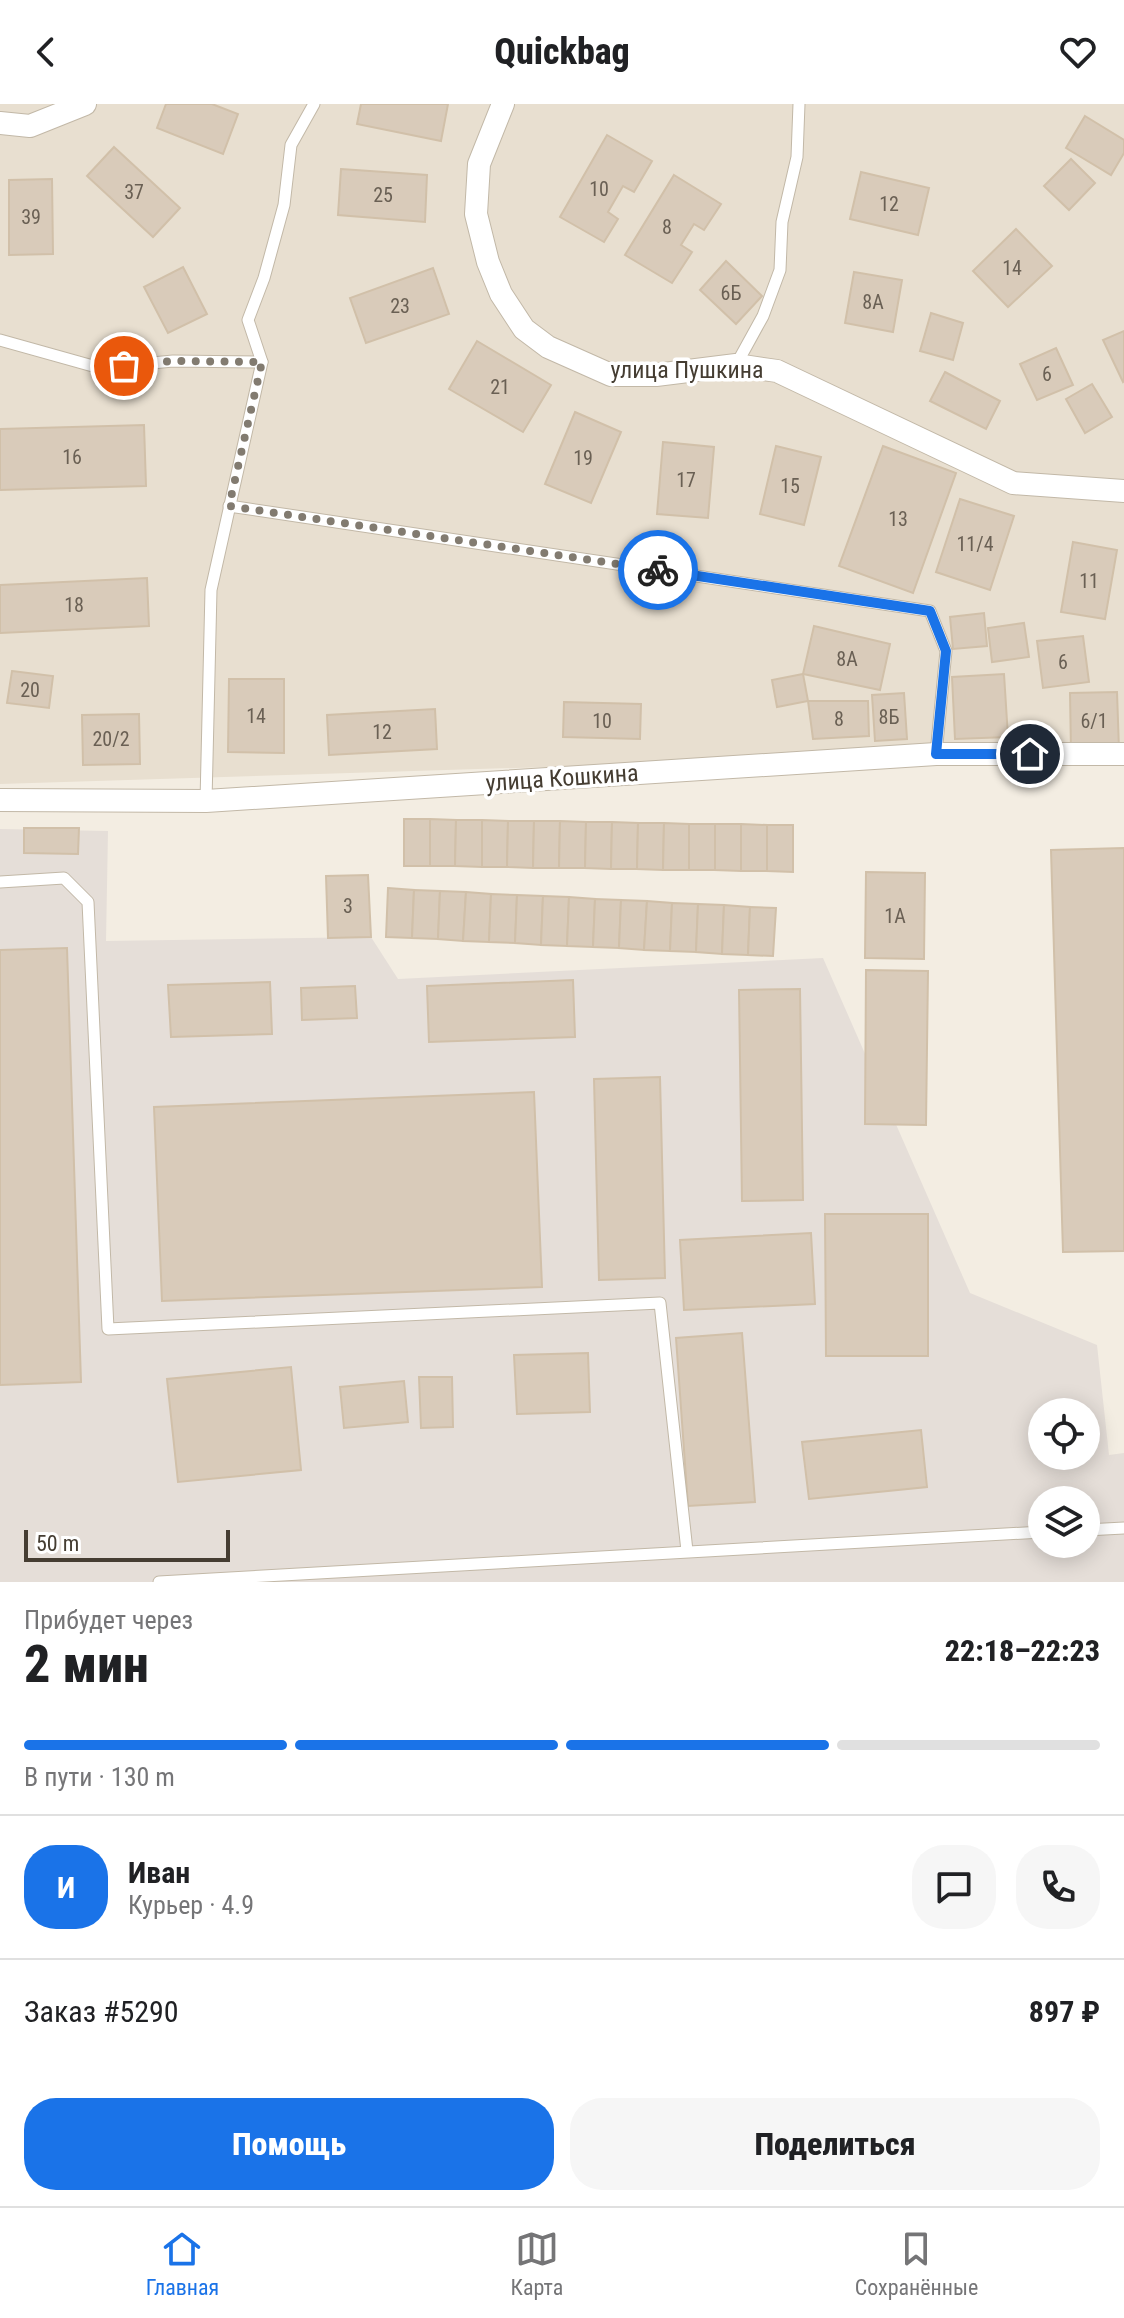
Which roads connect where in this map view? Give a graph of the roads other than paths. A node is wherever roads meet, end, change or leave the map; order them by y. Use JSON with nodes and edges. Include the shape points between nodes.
{"nodes":[{"id":1,"x":85,"y":104,"type":"edge"},
{"id":2,"x":314,"y":104,"type":"edge"},
{"id":3,"x":503,"y":104,"type":"edge"},
{"id":4,"x":799,"y":104,"type":"edge"},
{"id":5,"x":0,"y":123,"type":"edge"},
{"id":6,"x":0,"y":340,"type":"edge"},
{"id":7,"x":262,"y":362,"type":"junction"},
{"id":8,"x":736,"y":365,"type":"junction"},
{"id":9,"x":1124,"y":491,"type":"edge"},
{"id":10,"x":229,"y":506,"type":"junction"},
{"id":11,"x":936,"y":754,"type":"junction"},
{"id":12,"x":1124,"y":754,"type":"edge"},
{"id":13,"x":0,"y":800,"type":"edge"},
{"id":14,"x":206,"y":801,"type":"junction"},
{"id":15,"x":0,"y":882,"type":"edge"},
{"id":16,"x":1124,"y":1528,"type":"edge"},
{"id":17,"x":1100,"y":1529,"type":"edge"},
{"id":18,"x":1028,"y":1533,"type":"edge"},
{"id":19,"x":687,"y":1551,"type":"junction"},
{"id":20,"x":159,"y":1582,"type":"edge"}],
"edges":[{"from":1,"to":5,"type":"street","via":[[30,126]]},
{"from":2,"to":7,"type":"lane","via":[[291,145],[284,205],[248,320]]},
{"from":3,"to":8,"type":"street","name":"улица Пушкина","via":[[479,164],[476,214],[501,294],[524,329],[548,347],[611,375]]},
{"from":4,"to":8,"type":"lane","via":[[797,157],[782,222],[780,270]]},
{"from":6,"to":7,"type":"lane","via":[[100,368],[173,361]]},
{"from":7,"to":10,"type":"lane"},
{"from":8,"to":9,"type":"street","name":"улица Пушкина","via":[[777,371],[1013,483]]},
{"from":10,"to":11,"type":"lane","via":[[930,611],[946,651]]},
{"from":10,"to":14,"type":"lane","via":[[211,590]]},
{"from":11,"to":12,"type":"street","name":"улица Кошкина"},
{"from":11,"to":14,"type":"street","name":"улица Кошкина"},
{"from":13,"to":14,"type":"street","name":"улица Кошкина"},
{"from":15,"to":19,"type":"lane","via":[[64,878],[88,902],[108,1329],[660,1303]]},
{"from":16,"to":17,"type":"lane"},
{"from":18,"to":19,"type":"lane"},
{"from":19,"to":20,"type":"lane"}]}
